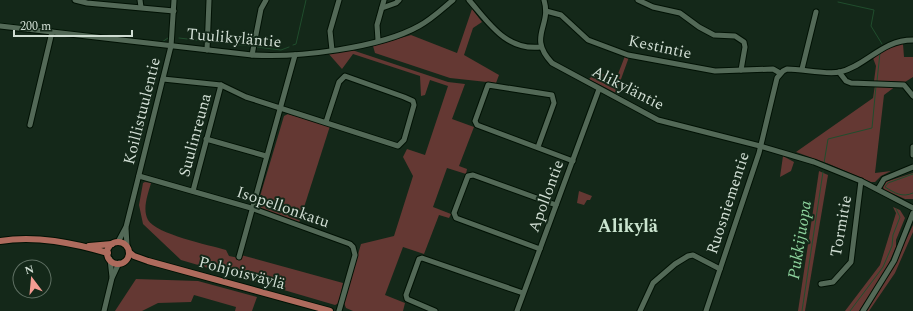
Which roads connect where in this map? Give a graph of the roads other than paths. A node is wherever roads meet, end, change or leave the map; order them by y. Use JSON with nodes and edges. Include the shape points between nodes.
{"nodes":[{"id":1,"x":75,"y":0,"type":"edge"},
{"id":2,"x":140,"y":0,"type":"edge"},
{"id":3,"x":174,"y":0,"type":"edge"},
{"id":4,"x":210,"y":0,"type":"edge"},
{"id":5,"x":266,"y":0,"type":"edge"},
{"id":6,"x":339,"y":0,"type":"edge"},
{"id":7,"x":384,"y":0,"type":"edge"},
{"id":8,"x":399,"y":0,"type":"edge"},
{"id":9,"x":453,"y":0,"type":"edge"},
{"id":10,"x":469,"y":0,"type":"edge"},
{"id":11,"x":544,"y":0,"type":"edge"},
{"id":12,"x":638,"y":0,"type":"edge"},
{"id":13,"x":141,"y":7,"type":"junction"},
{"id":14,"x":382,"y":8,"type":"junction"},
{"id":15,"x":174,"y":11,"type":"junction"},
{"id":16,"x":546,"y":11,"type":"junction"},
{"id":17,"x":816,"y":12,"type":"dead end"},
{"id":18,"x":0,"y":26,"type":"edge"},
{"id":19,"x":52,"y":32,"type":"junction"},
{"id":20,"x":378,"y":40,"type":"junction"},
{"id":21,"x":913,"y":40,"type":"edge"},
{"id":22,"x":171,"y":46,"type":"junction"},
{"id":23,"x":540,"y":47,"type":"junction"},
{"id":24,"x":207,"y":50,"type":"junction"},
{"id":25,"x":332,"y":50,"type":"junction"},
{"id":26,"x":252,"y":55,"type":"junction"},
{"id":27,"x":295,"y":55,"type":"junction"},
{"id":28,"x":802,"y":69,"type":"junction"},
{"id":29,"x":741,"y":70,"type":"junction"},
{"id":30,"x":839,"y":72,"type":"junction"},
{"id":31,"x":780,"y":73,"type":"junction"},
{"id":32,"x":163,"y":79,"type":"junction"},
{"id":33,"x":222,"y":85,"type":"junction"},
{"id":34,"x":599,"y":89,"type":"junction"},
{"id":35,"x":913,"y":96,"type":"edge"},
{"id":36,"x":281,"y":107,"type":"junction"},
{"id":37,"x":326,"y":122,"type":"junction"},
{"id":38,"x":30,"y":125,"type":"dead end"},
{"id":39,"x":206,"y":139,"type":"junction"},
{"id":40,"x":760,"y":146,"type":"junction"},
{"id":41,"x":538,"y":147,"type":"junction"},
{"id":42,"x":913,"y":147,"type":"edge"},
{"id":43,"x":913,"y":155,"type":"edge"},
{"id":44,"x":266,"y":156,"type":"junction"},
{"id":45,"x":573,"y":160,"type":"junction"},
{"id":46,"x":913,"y":167,"type":"edge"},
{"id":47,"x":139,"y":176,"type":"junction"},
{"id":48,"x":861,"y":181,"type":"junction"},
{"id":49,"x":878,"y":189,"type":"junction"},
{"id":50,"x":193,"y":191,"type":"junction"},
{"id":51,"x":556,"y":205,"type":"junction"},
{"id":52,"x":251,"y":208,"type":"junction"},
{"id":53,"x":913,"y":208,"type":"edge"},
{"id":54,"x":913,"y":213,"type":"edge"},
{"id":55,"x":126,"y":227,"type":"junction"},
{"id":56,"x":0,"y":241,"type":"edge"},
{"id":57,"x":115,"y":243,"type":"junction"},
{"id":58,"x":83,"y":246,"type":"junction"},
{"id":59,"x":128,"y":249,"type":"junction"},
{"id":60,"x":540,"y":249,"type":"junction"},
{"id":61,"x":109,"y":256,"type":"junction"},
{"id":62,"x":239,"y":257,"type":"dead end"},
{"id":63,"x":148,"y":261,"type":"junction"},
{"id":64,"x":122,"y":262,"type":"junction"},
{"id":65,"x":720,"y":269,"type":"junction"},
{"id":66,"x":112,"y":278,"type":"junction"},
{"id":67,"x":821,"y":284,"type":"dead end"},
{"id":68,"x":523,"y":294,"type":"junction"},
{"id":69,"x":104,"y":311,"type":"edge"},
{"id":70,"x":330,"y":311,"type":"edge"},
{"id":71,"x":339,"y":311,"type":"edge"},
{"id":72,"x":435,"y":311,"type":"edge"},
{"id":73,"x":517,"y":311,"type":"edge"},
{"id":74,"x":640,"y":311,"type":"edge"},
{"id":75,"x":706,"y":311,"type":"edge"},
{"id":76,"x":862,"y":311,"type":"edge"}],
"edges":[{"from":1,"to":13,"type":"street"},
{"from":2,"to":13,"type":"street"},
{"from":3,"to":15,"type":"street","name":"Koillistuulentie"},
{"from":4,"to":24,"type":"street"},
{"from":5,"to":26,"type":"street","via":[[261,9]]},
{"from":6,"to":25,"type":"street","via":[[330,31]]},
{"from":7,"to":14,"type":"street"},
{"from":8,"to":14,"type":"street"},
{"from":9,"to":20,"type":"street","name":"Tuulikyläntie","via":[[420,26]]},
{"from":10,"to":23,"type":"street","via":[[497,33],[510,43],[526,48]]},
{"from":11,"to":16,"type":"street"},
{"from":12,"to":29,"type":"street","via":[[653,7],[680,13],[714,35],[730,35],[740,39],[745,47]]},
{"from":13,"to":15,"type":"street"},
{"from":14,"to":20,"type":"street","via":[[377,26]]},
{"from":15,"to":22,"type":"street","name":"Koillistuulentie"},
{"from":16,"to":23,"type":"street"},
{"from":16,"to":29,"type":"street","name":"Kestintie","via":[[561,15],[588,40],[628,55],[704,70]]},
{"from":17,"to":28,"type":"street"},
{"from":18,"to":19,"type":"street","name":"Tuulikyläntie"},
{"from":19,"to":22,"type":"street","name":"Tuulikyläntie"},
{"from":19,"to":38,"type":"street"},
{"from":20,"to":25,"type":"street","name":"Tuulikyläntie"},
{"from":21,"to":30,"type":"street","via":[[886,45],[863,61]]},
{"from":22,"to":24,"type":"street","name":"Tuulikyläntie"},
{"from":22,"to":32,"type":"street","name":"Koillistuulentie"},
{"from":23,"to":34,"type":"street","name":"Alikyläntie","via":[[552,64]]},
{"from":24,"to":26,"type":"street","name":"Tuulikyläntie"},
{"from":25,"to":27,"type":"street","name":"Tuulikyläntie"},
{"from":26,"to":27,"type":"street","name":"Tuulikyläntie"},
{"from":27,"to":36,"type":"street"},
{"from":28,"to":30,"type":"street"},
{"from":28,"to":31,"type":"street","via":[[787,69]]},
{"from":29,"to":31,"type":"street","name":"Kestintie","via":[[773,69]]},
{"from":30,"to":35,"type":"street","via":[[851,83],[904,85]]},
{"from":31,"to":40,"type":"street","via":[[776,78]]},
{"from":32,"to":33,"type":"street"},
{"from":32,"to":47,"type":"street","name":"Koillistuulentie"},
{"from":33,"to":36,"type":"street","via":[[246,97]]},
{"from":33,"to":39,"type":"street","name":"Suulinreuna"},
{"from":34,"to":40,"type":"street","name":"Alikyläntie","via":[[658,120]]},
{"from":34,"to":45,"type":"street","name":"Apollontie"},
{"from":36,"to":37,"type":"street"},
{"from":36,"to":44,"type":"street"},
{"from":37,"to":37,"type":"street","via":[[398,146],[404,140],[414,105],[413,101],[404,96],[345,76],[339,82]]},
{"from":39,"to":44,"type":"street"},
{"from":39,"to":50,"type":"street","name":"Suulinreuna"},
{"from":40,"to":48,"type":"street","name":"Ruosniementie","via":[[814,162]]},
{"from":40,"to":65,"type":"street","name":"Ruosniementie"},
{"from":41,"to":41,"type":"street","via":[[477,125],[475,121],[488,85],[551,94],[554,103]]},
{"from":41,"to":45,"type":"street"},
{"from":42,"to":43,"type":"street"},
{"from":44,"to":52,"type":"street"},
{"from":45,"to":51,"type":"street","name":"Apollontie"},
{"from":46,"to":49,"type":"street","via":[[884,179]]},
{"from":47,"to":50,"type":"street","name":"Isopellonkatu"},
{"from":47,"to":55,"type":"street","name":"Koillistuulentie"},
{"from":48,"to":49,"type":"street","name":"Ruosniementie"},
{"from":48,"to":67,"type":"street","name":"Tormitie","via":[[851,262],[833,282]]},
{"from":49,"to":53,"type":"street","name":"Ruosniementie"},
{"from":50,"to":52,"type":"street","name":"Isopellonkatu"},
{"from":51,"to":60,"type":"street","name":"Apollontie"},
{"from":51,"to":60,"type":"street","via":[[473,174],[468,176],[454,213],[456,218]]},
{"from":52,"to":62,"type":"street"},
{"from":52,"to":71,"type":"street","name":"Isopellonkatu","via":[[353,247],[355,256]]},
{"from":54,"to":76,"type":"street","via":[[894,261]]},
{"from":55,"to":57,"type":"street","name":"Koillistuulentie"},
{"from":55,"to":59,"type":"street","name":"Koillistuulentie"},
{"from":56,"to":58,"type":"main road","via":[[32,239]]},
{"from":57,"to":58,"type":"main road"},
{"from":57,"to":59,"type":"main road","name":"Pohjoisväylä"},
{"from":57,"to":61,"type":"main road"},
{"from":58,"to":61,"type":"main road"},
{"from":59,"to":63,"type":"main road","name":"Pohjoisväylä","via":[[134,256]]},
{"from":59,"to":64,"type":"main road"},
{"from":60,"to":68,"type":"street","name":"Apollontie"},
{"from":61,"to":64,"type":"main road"},
{"from":61,"to":66,"type":"street"},
{"from":63,"to":64,"type":"main road","name":"Pohjoisväylä"},
{"from":63,"to":70,"type":"main road","name":"Pohjoisväylä"},
{"from":64,"to":66,"type":"street"},
{"from":65,"to":74,"type":"street","via":[[693,255],[688,256],[653,283]]},
{"from":65,"to":75,"type":"street","name":"Ruosniementie"},
{"from":66,"to":69,"type":"street"},
{"from":68,"to":72,"type":"street","via":[[422,258],[419,259],[406,295],[407,300]]},
{"from":68,"to":73,"type":"street","name":"Apollontie"}]}
